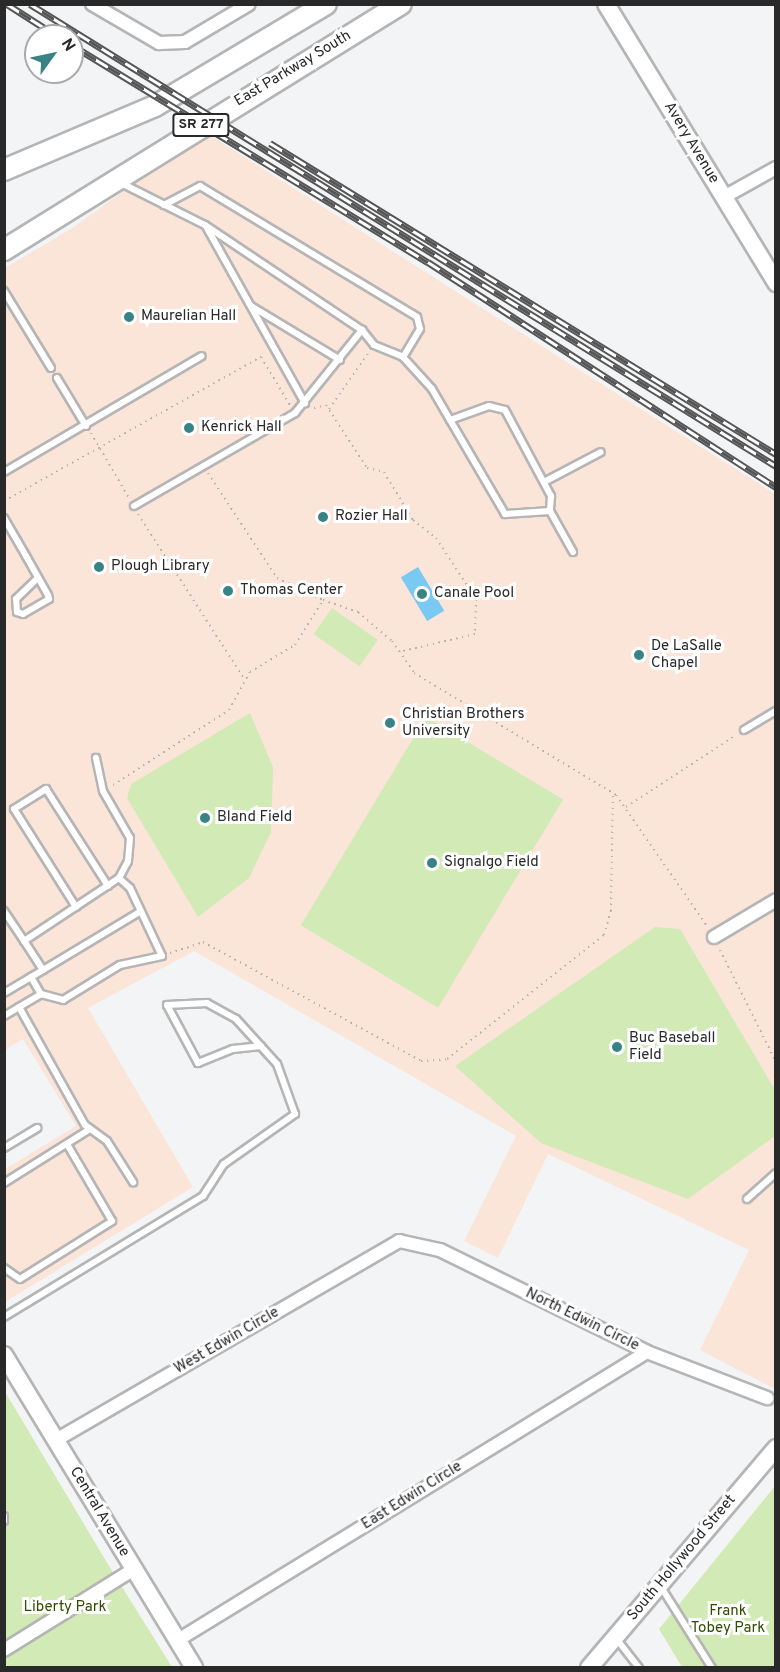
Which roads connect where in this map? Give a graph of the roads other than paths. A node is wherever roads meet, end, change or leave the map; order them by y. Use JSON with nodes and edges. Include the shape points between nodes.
{"nodes":[{"id":1,"x":92,"y":4,"type":"edge"},
{"id":2,"x":326,"y":4,"type":"edge"},
{"id":3,"x":401,"y":4,"type":"edge"},
{"id":4,"x":606,"y":4,"type":"edge"},
{"id":5,"x":249,"y":5,"type":"edge"},
{"id":6,"x":776,"y":168,"type":"edge"},
{"id":7,"x":4,"y":170,"type":"edge"},
{"id":8,"x":112,"y":179,"type":"junction"},
{"id":9,"x":724,"y":197,"type":"junction"},
{"id":10,"x":164,"y":204,"type":"junction"},
{"id":11,"x":205,"y":225,"type":"junction"},
{"id":12,"x":4,"y":250,"type":"edge"},
{"id":13,"x":776,"y":283,"type":"edge"},
{"id":14,"x":4,"y":291,"type":"edge"},
{"id":15,"x":249,"y":305,"type":"junction"},
{"id":16,"x":362,"y":330,"type":"junction"},
{"id":17,"x":202,"y":356,"type":"dead end"},
{"id":18,"x":403,"y":357,"type":"junction"},
{"id":19,"x":340,"y":360,"type":"junction"},
{"id":20,"x":51,"y":368,"type":"dead end"},
{"id":21,"x":57,"y":378,"type":"dead end"},
{"id":22,"x":304,"y":403,"type":"junction"},
{"id":23,"x":450,"y":420,"type":"junction"},
{"id":24,"x":86,"y":426,"type":"junction"},
{"id":25,"x":601,"y":452,"type":"dead end"},
{"id":26,"x":4,"y":472,"type":"edge"},
{"id":27,"x":544,"y":482,"type":"junction"},
{"id":28,"x":135,"y":508,"type":"road end"},
{"id":29,"x":550,"y":511,"type":"junction"},
{"id":30,"x":4,"y":518,"type":"edge"},
{"id":31,"x":573,"y":552,"type":"dead end"},
{"id":32,"x":38,"y":578,"type":"junction"},
{"id":33,"x":776,"y":711,"type":"edge"},
{"id":34,"x":744,"y":730,"type":"road end"},
{"id":35,"x":96,"y":758,"type":"dead end"},
{"id":36,"x":119,"y":878,"type":"junction"},
{"id":37,"x":108,"y":886,"type":"junction"},
{"id":38,"x":776,"y":900,"type":"edge"},
{"id":39,"x":76,"y":907,"type":"junction"},
{"id":40,"x":141,"y":910,"type":"junction"},
{"id":41,"x":4,"y":911,"type":"edge"},
{"id":42,"x":714,"y":937,"type":"road end"},
{"id":43,"x":24,"y":941,"type":"junction"},
{"id":44,"x":43,"y":970,"type":"junction"},
{"id":45,"x":31,"y":977,"type":"junction"},
{"id":46,"x":4,"y":993,"type":"edge"},
{"id":47,"x":41,"y":994,"type":"junction"},
{"id":48,"x":19,"y":1007,"type":"junction"},
{"id":49,"x":4,"y":1016,"type":"edge"},
{"id":50,"x":261,"y":1046,"type":"junction"},
{"id":51,"x":37,"y":1128,"type":"dead end"},
{"id":52,"x":90,"y":1129,"type":"junction"},
{"id":53,"x":67,"y":1144,"type":"junction"},
{"id":54,"x":4,"y":1148,"type":"edge"},
{"id":55,"x":776,"y":1173,"type":"edge"},
{"id":56,"x":134,"y":1182,"type":"dead end"},
{"id":57,"x":4,"y":1183,"type":"edge"},
{"id":58,"x":747,"y":1199,"type":"dead end"},
{"id":59,"x":399,"y":1241,"type":"joint"},
{"id":60,"x":4,"y":1268,"type":"edge"},
{"id":61,"x":4,"y":1317,"type":"edge"},
{"id":62,"x":647,"y":1352,"type":"junction"},
{"id":63,"x":4,"y":1355,"type":"edge"},
{"id":64,"x":767,"y":1398,"type":"dead end"},
{"id":65,"x":56,"y":1440,"type":"junction"},
{"id":66,"x":776,"y":1448,"type":"edge"},
{"id":67,"x":4,"y":1515,"type":"edge"},
{"id":68,"x":4,"y":1521,"type":"edge"},
{"id":69,"x":134,"y":1569,"type":"junction"},
{"id":70,"x":660,"y":1584,"type":"junction"},
{"id":71,"x":615,"y":1637,"type":"junction"},
{"id":72,"x":178,"y":1640,"type":"junction"},
{"id":73,"x":4,"y":1650,"type":"edge"},
{"id":74,"x":195,"y":1668,"type":"edge"},
{"id":75,"x":589,"y":1668,"type":"edge"},
{"id":76,"x":639,"y":1668,"type":"edge"},
{"id":77,"x":712,"y":1668,"type":"edge"}],
"edges":[{"from":1,"to":5,"type":"street","via":[[159,43],[185,42]]},
{"from":2,"to":7,"type":"main road","number":"SR 277","via":[[155,106]]},
{"from":3,"to":8,"type":"main road","name":"East Parkway South","number":"SR 277"},
{"from":4,"to":9,"type":"main road","name":"Avery Avenue"},
{"from":6,"to":9,"type":"street"},
{"from":8,"to":10,"type":"lane"},
{"from":8,"to":12,"type":"main road","name":"East Parkway South","number":"SR 277"},
{"from":9,"to":13,"type":"main road","name":"Avery Avenue"},
{"from":10,"to":11,"type":"lane"},
{"from":10,"to":18,"type":"lane","via":[[200,186],[417,317],[420,329]]},
{"from":11,"to":15,"type":"lane"},
{"from":11,"to":16,"type":"lane"},
{"from":14,"to":20,"type":"lane"},
{"from":15,"to":19,"type":"lane"},
{"from":15,"to":22,"type":"lane"},
{"from":16,"to":18,"type":"lane","via":[[374,345]]},
{"from":16,"to":19,"type":"lane"},
{"from":17,"to":24,"type":"lane"},
{"from":18,"to":23,"type":"lane","via":[[432,389]]},
{"from":19,"to":22,"type":"lane"},
{"from":21,"to":24,"type":"lane"},
{"from":22,"to":28,"type":"lane","via":[[295,413]]},
{"from":23,"to":27,"type":"lane","via":[[499,405]]},
{"from":23,"to":29,"type":"lane","via":[[505,514]]},
{"from":24,"to":26,"type":"lane"},
{"from":25,"to":27,"type":"lane"},
{"from":27,"to":29,"type":"lane"},
{"from":29,"to":31,"type":"lane"},
{"from":30,"to":32,"type":"lane"},
{"from":32,"to":32,"type":"lane","via":[[48,602],[17,612],[16,599]]},
{"from":33,"to":34,"type":"lane"},
{"from":35,"to":36,"type":"lane","via":[[103,791],[130,838]]},
{"from":36,"to":37,"type":"lane"},
{"from":36,"to":40,"type":"lane"},
{"from":37,"to":39,"type":"lane"},
{"from":37,"to":39,"type":"lane","via":[[46,789],[14,809]]},
{"from":38,"to":42,"type":"street"},
{"from":39,"to":43,"type":"lane"},
{"from":40,"to":44,"type":"lane"},
{"from":40,"to":47,"type":"lane","via":[[162,956],[120,965],[63,1000]]},
{"from":41,"to":43,"type":"lane"},
{"from":43,"to":44,"type":"lane"},
{"from":44,"to":45,"type":"lane"},
{"from":45,"to":46,"type":"lane"},
{"from":45,"to":47,"type":"lane"},
{"from":47,"to":48,"type":"lane"},
{"from":48,"to":49,"type":"lane"},
{"from":48,"to":52,"type":"lane"},
{"from":50,"to":50,"type":"lane","via":[[233,1049],[198,1063],[166,1005],[207,1003],[236,1018]]},
{"from":50,"to":61,"type":"lane","via":[[277,1064],[295,1114],[224,1164],[203,1196]]},
{"from":51,"to":54,"type":"lane"},
{"from":52,"to":53,"type":"lane"},
{"from":52,"to":56,"type":"lane","via":[[107,1140]]},
{"from":53,"to":57,"type":"lane"},
{"from":53,"to":60,"type":"lane","via":[[112,1221],[20,1279],[15,1280]]},
{"from":55,"to":58,"type":"lane"},
{"from":59,"to":62,"type":"street","name":"North Edwin Circle","via":[[441,1250]]},
{"from":59,"to":65,"type":"street","name":"West Edwin Circle"},
{"from":62,"to":64,"type":"street","name":"North Edwin Circle"},
{"from":62,"to":72,"type":"street","name":"East Edwin Circle"},
{"from":63,"to":65,"type":"main road","name":"Central Avenue"},
{"from":65,"to":69,"type":"main road","name":"Central Avenue"},
{"from":66,"to":70,"type":"main road","name":"South Hollywood Street"},
{"from":67,"to":68,"type":"lane"},
{"from":69,"to":72,"type":"main road","name":"Central Avenue"},
{"from":69,"to":73,"type":"street"},
{"from":70,"to":71,"type":"main road","name":"South Hollywood Street"},
{"from":70,"to":77,"type":"lane"},
{"from":71,"to":75,"type":"main road","name":"South Hollywood Street"},
{"from":71,"to":76,"type":"lane"},
{"from":72,"to":74,"type":"main road","name":"Central Avenue"}]}
